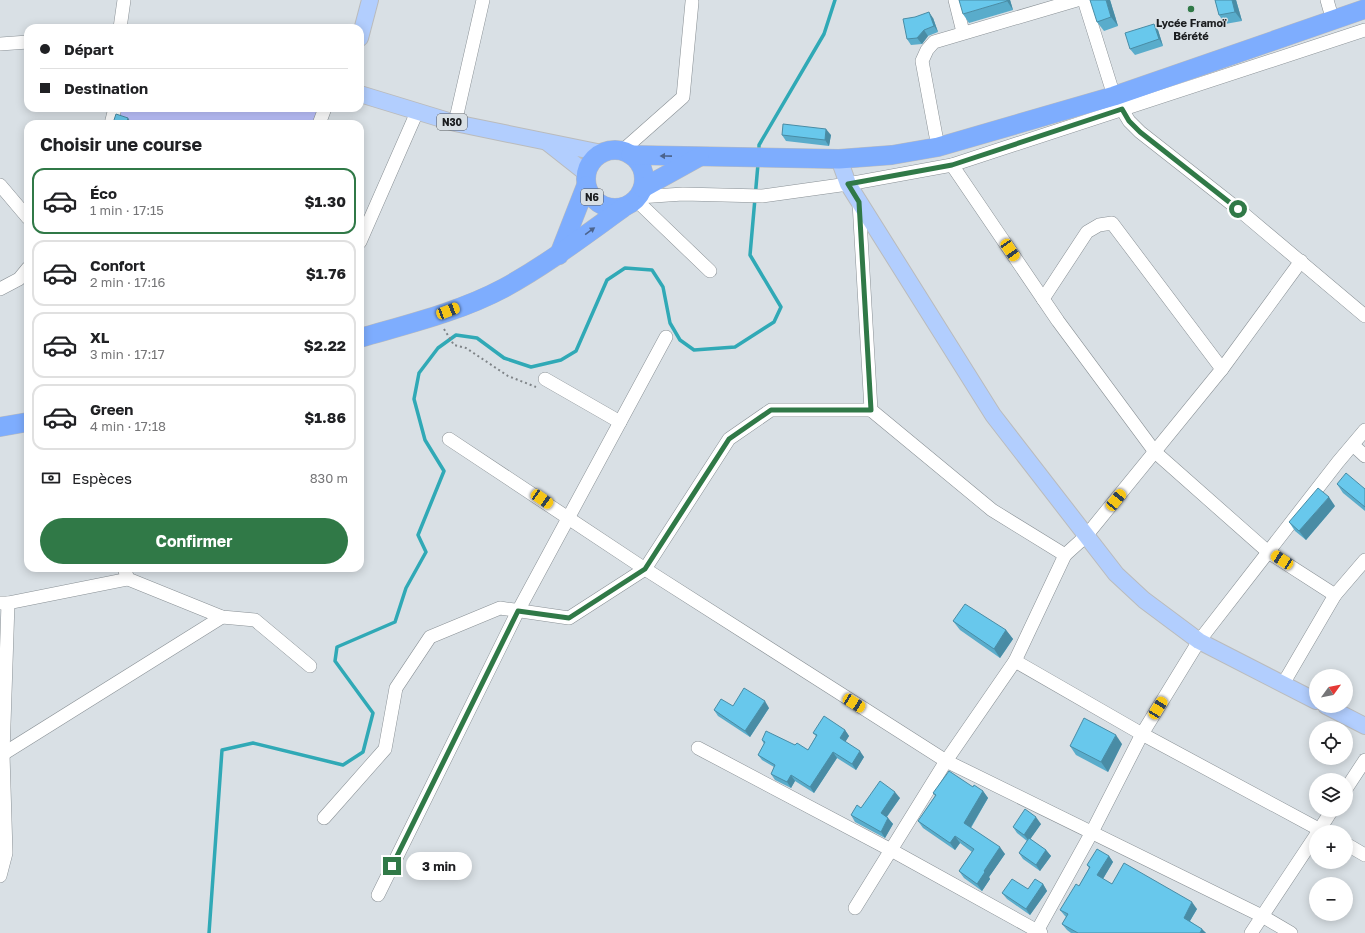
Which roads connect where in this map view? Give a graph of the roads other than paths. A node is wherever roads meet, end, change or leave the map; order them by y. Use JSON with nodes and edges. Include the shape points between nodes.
{"nodes":[{"id":1,"x":124,"y":0,"type":"edge"},
{"id":2,"x":370,"y":0,"type":"edge"},
{"id":3,"x":483,"y":0,"type":"edge"},
{"id":4,"x":955,"y":0,"type":"edge"},
{"id":5,"x":1077,"y":0,"type":"edge"},
{"id":6,"x":1084,"y":0,"type":"edge"},
{"id":7,"x":1326,"y":0,"type":"edge"},
{"id":8,"x":692,"y":2,"type":"dead end"},
{"id":9,"x":1365,"y":9,"type":"edge"},
{"id":10,"x":1333,"y":21,"type":"junction"},
{"id":11,"x":121,"y":24,"type":"edge"},
{"id":12,"x":364,"y":24,"type":"edge"},
{"id":13,"x":1365,"y":30,"type":"edge"},
{"id":14,"x":963,"y":32,"type":"junction"},
{"id":15,"x":24,"y":42,"type":"edge"},
{"id":16,"x":0,"y":44,"type":"edge"},
{"id":17,"x":364,"y":95,"type":"edge"},
{"id":18,"x":1118,"y":103,"type":"junction"},
{"id":19,"x":417,"y":112,"type":"junction"},
{"id":20,"x":455,"y":123,"type":"junction"},
{"id":21,"x":547,"y":142,"type":"junction"},
{"id":22,"x":938,"y":147,"type":"junction"},
{"id":23,"x":602,"y":153,"type":"junction"},
{"id":24,"x":626,"y":153,"type":"junction"},
{"id":25,"x":701,"y":156,"type":"junction"},
{"id":26,"x":838,"y":159,"type":"junction"},
{"id":27,"x":952,"y":165,"type":"junction"},
{"id":28,"x":586,"y":180,"type":"junction"},
{"id":29,"x":848,"y":184,"type":"junction"},
{"id":30,"x":0,"y":186,"type":"edge"},
{"id":31,"x":635,"y":198,"type":"junction"},
{"id":32,"x":859,"y":202,"type":"junction"},
{"id":33,"x":24,"y":213,"type":"edge"},
{"id":34,"x":364,"y":233,"type":"edge"},
{"id":35,"x":559,"y":254,"type":"junction"},
{"id":36,"x":1300,"y":261,"type":"junction"},
{"id":37,"x":710,"y":271,"type":"dead end"},
{"id":38,"x":24,"y":273,"type":"edge"},
{"id":39,"x":0,"y":289,"type":"edge"},
{"id":40,"x":1043,"y":299,"type":"junction"},
{"id":41,"x":1365,"y":316,"type":"edge"},
{"id":42,"x":364,"y":337,"type":"edge"},
{"id":43,"x":666,"y":337,"type":"dead end"},
{"id":44,"x":1222,"y":369,"type":"junction"},
{"id":45,"x":545,"y":379,"type":"road end"},
{"id":46,"x":871,"y":410,"type":"junction"},
{"id":47,"x":620,"y":422,"type":"junction"},
{"id":48,"x":24,"y":423,"type":"edge"},
{"id":49,"x":0,"y":427,"type":"edge"},
{"id":50,"x":1365,"y":430,"type":"edge"},
{"id":51,"x":449,"y":438,"type":"dead end"},
{"id":52,"x":1353,"y":445,"type":"junction"},
{"id":53,"x":1155,"y":452,"type":"junction"},
{"id":54,"x":1365,"y":456,"type":"edge"},
{"id":55,"x":568,"y":517,"type":"junction"},
{"id":56,"x":1086,"y":536,"type":"junction"},
{"id":57,"x":1268,"y":552,"type":"junction"},
{"id":58,"x":1065,"y":555,"type":"junction"},
{"id":59,"x":1365,"y":560,"type":"edge"},
{"id":60,"x":645,"y":569,"type":"junction"},
{"id":61,"x":126,"y":573,"type":"edge"},
{"id":62,"x":1335,"y":595,"type":"junction"},
{"id":63,"x":4,"y":603,"type":"edge"},
{"id":64,"x":518,"y":611,"type":"junction"},
{"id":65,"x":222,"y":617,"type":"junction"},
{"id":66,"x":1199,"y":641,"type":"junction"},
{"id":67,"x":1015,"y":661,"type":"junction"},
{"id":68,"x":310,"y":666,"type":"dead end"},
{"id":69,"x":1283,"y":684,"type":"junction"},
{"id":70,"x":3,"y":697,"type":"edge"},
{"id":71,"x":1309,"y":697,"type":"edge"},
{"id":72,"x":1340,"y":713,"type":"edge"},
{"id":73,"x":1365,"y":726,"type":"edge"},
{"id":74,"x":1142,"y":734,"type":"junction"},
{"id":75,"x":698,"y":748,"type":"dead end"},
{"id":76,"x":3,"y":754,"type":"junction"},
{"id":77,"x":1365,"y":760,"type":"edge"},
{"id":78,"x":946,"y":761,"type":"junction"},
{"id":79,"x":1353,"y":778,"type":"edge"},
{"id":80,"x":324,"y":818,"type":"dead end"},
{"id":81,"x":1309,"y":826,"type":"edge"},
{"id":82,"x":1092,"y":832,"type":"junction"},
{"id":83,"x":1309,"y":847,"type":"edge"},
{"id":84,"x":1353,"y":848,"type":"edge"},
{"id":85,"x":891,"y":850,"type":"junction"},
{"id":86,"x":1365,"y":854,"type":"edge"},
{"id":87,"x":0,"y":876,"type":"edge"},
{"id":88,"x":378,"y":895,"type":"dead end"},
{"id":89,"x":855,"y":908,"type":"dead end"},
{"id":90,"x":1262,"y":916,"type":"junction"},
{"id":91,"x":1038,"y":932,"type":"edge"},
{"id":92,"x":1251,"y":933,"type":"edge"},
{"id":93,"x":1291,"y":933,"type":"edge"}],
"edges":[{"from":1,"to":11,"type":"street"},
{"from":2,"to":12,"type":"main road"},
{"from":3,"to":20,"type":"street"},
{"from":4,"to":14,"type":"street"},
{"from":5,"to":14,"type":"street"},
{"from":6,"to":18,"type":"street"},
{"from":7,"to":10,"type":"street"},
{"from":8,"to":24,"type":"street","via":[[683,97]]},
{"from":9,"to":10,"type":"highway","number":"N6"},
{"from":10,"to":18,"type":"highway","number":"N6"},
{"from":13,"to":18,"type":"street"},
{"from":14,"to":22,"type":"street","via":[[934,42],[922,61]]},
{"from":15,"to":16,"type":"street"},
{"from":17,"to":19,"type":"main road","number":"N30"},
{"from":18,"to":22,"type":"highway","number":"N6"},
{"from":18,"to":27,"type":"street"},
{"from":18,"to":36,"type":"street","via":[[1129,121],[1140,132]]},
{"from":19,"to":20,"type":"main road","number":"N30"},
{"from":19,"to":34,"type":"street"},
{"from":20,"to":21,"type":"main road","number":"N30"},
{"from":21,"to":23,"type":"main road","number":"N30"},
{"from":21,"to":28,"type":"main road","number":"N30"},
{"from":22,"to":26,"type":"highway","number":"N6","via":[[892,155]]},
{"from":23,"to":24,"type":"highway","number":"N6","via":[[611,150]]},
{"from":23,"to":28,"type":"highway","number":"N6","via":[[589,165]]},
{"from":25,"to":24,"type":"highway","number":"N6","one_way":true},
{"from":24,"to":31,"type":"highway","via":[[642,170]]},
{"from":25,"to":26,"type":"highway","number":"N6"},
{"from":25,"to":31,"type":"highway","number":"N6"},
{"from":26,"to":29,"type":"main road"},
{"from":27,"to":29,"type":"street"},
{"from":27,"to":40,"type":"street"},
{"from":28,"to":31,"type":"highway","number":"N6","via":[[592,198],[603,206],[615,209]]},
{"from":28,"to":35,"type":"highway","number":"N6"},
{"from":29,"to":31,"type":"street","via":[[762,196],[683,194]]},
{"from":29,"to":32,"type":"main road"},
{"from":30,"to":33,"type":"street"},
{"from":35,"to":31,"type":"highway","number":"N6","one_way":true},
{"from":31,"to":37,"type":"street"},
{"from":32,"to":46,"type":"street"},
{"from":32,"to":56,"type":"main road","via":[[993,415]]},
{"from":35,"to":42,"type":"highway","number":"N6","via":[[502,288],[469,303]]},
{"from":36,"to":41,"type":"street"},
{"from":36,"to":44,"type":"street"},
{"from":38,"to":39,"type":"street","via":[[19,279]]},
{"from":40,"to":44,"type":"street","via":[[1087,232],[1099,225],[1112,223]]},
{"from":40,"to":53,"type":"street"},
{"from":43,"to":47,"type":"street"},
{"from":44,"to":53,"type":"street"},
{"from":45,"to":47,"type":"street"},
{"from":46,"to":58,"type":"street","via":[[992,510]]},
{"from":46,"to":60,"type":"street","via":[[771,410],[729,439]]},
{"from":47,"to":55,"type":"street"},
{"from":48,"to":49,"type":"highway"},
{"from":50,"to":52,"type":"street"},
{"from":51,"to":55,"type":"street"},
{"from":52,"to":54,"type":"street"},
{"from":52,"to":57,"type":"street"},
{"from":53,"to":56,"type":"street"},
{"from":53,"to":57,"type":"street"},
{"from":55,"to":60,"type":"street"},
{"from":55,"to":64,"type":"street"},
{"from":56,"to":58,"type":"street"},
{"from":56,"to":66,"type":"main road","via":[[1116,574],[1144,600]]},
{"from":57,"to":62,"type":"street"},
{"from":57,"to":66,"type":"street"},
{"from":58,"to":67,"type":"street"},
{"from":59,"to":62,"type":"street"},
{"from":60,"to":64,"type":"street","via":[[569,618]]},
{"from":60,"to":78,"type":"street"},
{"from":61,"to":63,"type":"street"},
{"from":61,"to":65,"type":"street"},
{"from":62,"to":69,"type":"street"},
{"from":63,"to":70,"type":"street"},
{"from":64,"to":80,"type":"street","via":[[500,608],[430,637],[396,688],[385,749]]},
{"from":64,"to":88,"type":"street"},
{"from":65,"to":68,"type":"street","via":[[255,620]]},
{"from":65,"to":76,"type":"street"},
{"from":66,"to":69,"type":"main road"},
{"from":66,"to":74,"type":"street"},
{"from":67,"to":74,"type":"street"},
{"from":67,"to":78,"type":"street"},
{"from":69,"to":71,"type":"main road"},
{"from":70,"to":76,"type":"street"},
{"from":72,"to":73,"type":"main road"},
{"from":74,"to":81,"type":"street"},
{"from":74,"to":82,"type":"street"},
{"from":75,"to":85,"type":"street"},
{"from":76,"to":87,"type":"street","via":[[6,852]]},
{"from":77,"to":79,"type":"street"},
{"from":78,"to":82,"type":"street"},
{"from":78,"to":85,"type":"street"},
{"from":82,"to":90,"type":"street"},
{"from":82,"to":91,"type":"street"},
{"from":83,"to":90,"type":"street"},
{"from":84,"to":86,"type":"street"},
{"from":85,"to":89,"type":"street"},
{"from":85,"to":91,"type":"street"},
{"from":90,"to":92,"type":"street"},
{"from":90,"to":93,"type":"street"}]}
